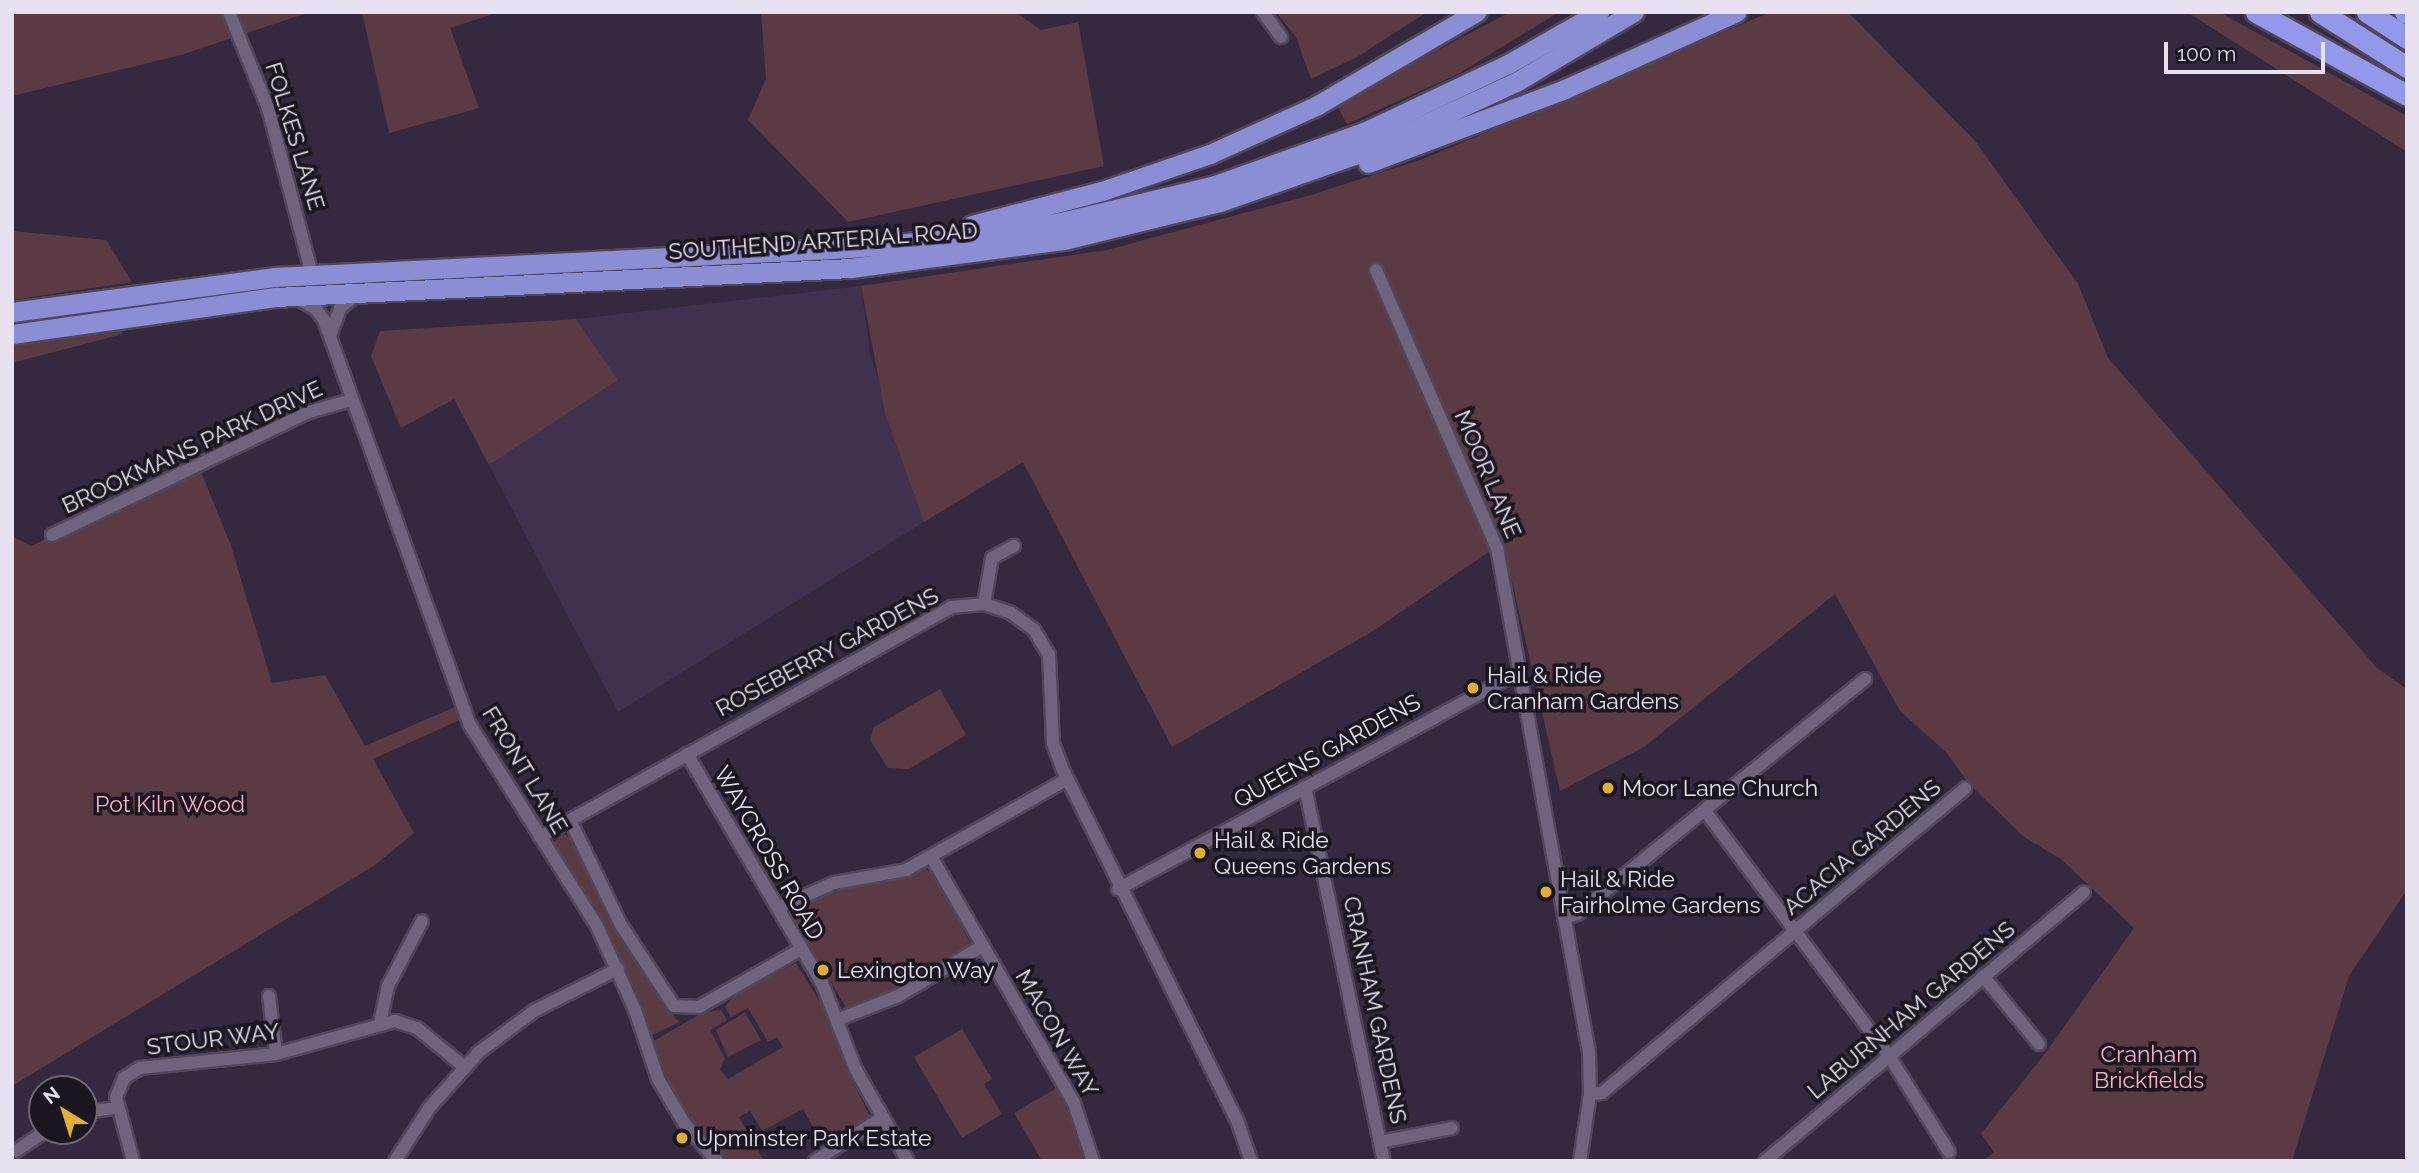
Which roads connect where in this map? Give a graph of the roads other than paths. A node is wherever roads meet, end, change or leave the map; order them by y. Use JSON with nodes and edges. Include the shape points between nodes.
{"nodes":[{"id":1,"x":229,"y":12,"type":"edge"},
{"id":2,"x":1263,"y":12,"type":"edge"},
{"id":3,"x":1476,"y":12,"type":"edge"},
{"id":4,"x":1598,"y":12,"type":"edge"},
{"id":5,"x":1634,"y":12,"type":"edge"},
{"id":6,"x":1736,"y":12,"type":"edge"},
{"id":7,"x":2320,"y":12,"type":"edge"},
{"id":8,"x":2367,"y":12,"type":"edge"},
{"id":9,"x":2260,"y":14,"type":"edge"},
{"id":10,"x":1281,"y":37,"type":"dead end"},
{"id":11,"x":2407,"y":38,"type":"edge"},
{"id":12,"x":2407,"y":67,"type":"edge"},
{"id":13,"x":2407,"y":86,"type":"edge"},
{"id":14,"x":2407,"y":95,"type":"edge"},
{"id":15,"x":851,"y":248,"type":"junction"},
{"id":16,"x":1014,"y":250,"type":"junction"},
{"id":17,"x":1376,"y":270,"type":"dead end"},
{"id":18,"x":312,"y":274,"type":"junction"},
{"id":19,"x":365,"y":291,"type":"junction"},
{"id":20,"x":276,"y":297,"type":"junction"},
{"id":21,"x":12,"y":312,"type":"edge"},
{"id":22,"x":12,"y":334,"type":"edge"},
{"id":23,"x":330,"y":337,"type":"junction"},
{"id":24,"x":351,"y":400,"type":"junction"},
{"id":25,"x":51,"y":535,"type":"dead end"},
{"id":26,"x":1014,"y":546,"type":"dead end"},
{"id":27,"x":984,"y":604,"type":"junction"},
{"id":28,"x":1520,"y":672,"type":"junction"},
{"id":29,"x":1865,"y":679,"type":"dead end"},
{"id":30,"x":687,"y":754,"type":"junction"},
{"id":31,"x":1066,"y":780,"type":"junction"},
{"id":32,"x":1305,"y":787,"type":"junction"},
{"id":33,"x":1965,"y":788,"type":"dead end"},
{"id":34,"x":1705,"y":811,"type":"junction"},
{"id":35,"x":570,"y":820,"type":"junction"},
{"id":36,"x":540,"y":837,"type":"junction"},
{"id":37,"x":932,"y":858,"type":"junction"},
{"id":38,"x":1118,"y":889,"type":"junction"},
{"id":39,"x":2084,"y":892,"type":"dead end"},
{"id":40,"x":778,"y":908,"type":"junction"},
{"id":41,"x":1564,"y":918,"type":"junction"},
{"id":42,"x":422,"y":921,"type":"dead end"},
{"id":43,"x":1795,"y":929,"type":"junction"},
{"id":44,"x":983,"y":946,"type":"junction"},
{"id":45,"x":801,"y":949,"type":"junction"},
{"id":46,"x":618,"y":969,"type":"junction"},
{"id":47,"x":1983,"y":976,"type":"junction"},
{"id":48,"x":269,"y":996,"type":"dead end"},
{"id":49,"x":839,"y":1019,"type":"junction"},
{"id":50,"x":380,"y":1023,"type":"junction"},
{"id":51,"x":2039,"y":1044,"type":"dead end"},
{"id":52,"x":276,"y":1054,"type":"junction"},
{"id":53,"x":1889,"y":1056,"type":"junction"},
{"id":54,"x":463,"y":1066,"type":"junction"},
{"id":55,"x":1590,"y":1094,"type":"junction"},
{"id":56,"x":116,"y":1108,"type":"junction"},
{"id":57,"x":98,"y":1110,"type":"edge"},
{"id":58,"x":883,"y":1117,"type":"junction"},
{"id":59,"x":1452,"y":1128,"type":"dead end"},
{"id":60,"x":1380,"y":1142,"type":"junction"},
{"id":61,"x":28,"y":1143,"type":"edge"},
{"id":62,"x":16,"y":1151,"type":"dead end"},
{"id":63,"x":1949,"y":1152,"type":"dead end"},
{"id":64,"x":134,"y":1161,"type":"edge"},
{"id":65,"x":395,"y":1161,"type":"edge"},
{"id":66,"x":717,"y":1161,"type":"edge"},
{"id":67,"x":815,"y":1161,"type":"edge"},
{"id":68,"x":908,"y":1161,"type":"edge"},
{"id":69,"x":1093,"y":1161,"type":"edge"},
{"id":70,"x":1251,"y":1161,"type":"edge"},
{"id":71,"x":1384,"y":1161,"type":"edge"},
{"id":72,"x":1580,"y":1161,"type":"edge"},
{"id":73,"x":1765,"y":1161,"type":"edge"}],
"edges":[{"from":1,"to":18,"type":"street","name":"FOLKES LANE","via":[[268,108]]},
{"from":2,"to":10,"type":"street"},
{"from":3,"to":15,"type":"highway","via":[[1316,106],[1210,154],[1049,206]]},
{"from":4,"to":15,"type":"highway","name":"SOUTHEND ARTERIAL ROAD","via":[[1414,110],[1228,181],[1012,231]]},
{"from":5,"to":16,"type":"highway","name":"SOUTHEND ARTERIAL ROAD","via":[[1482,99],[1322,169],[1168,217]]},
{"from":6,"to":16,"type":"highway","via":[[1456,132],[1223,213],[1118,236]]},
{"from":7,"to":12,"type":"highway"},
{"from":8,"to":11,"type":"highway"},
{"from":9,"to":13,"type":"highway"},
{"from":9,"to":14,"type":"highway"},
{"from":15,"to":18,"type":"highway","name":"SOUTHEND ARTERIAL ROAD"},
{"from":16,"to":19,"type":"highway","name":"SOUTHEND ARTERIAL ROAD","via":[[851,268]]},
{"from":17,"to":28,"type":"street","name":"MOOR LANE","via":[[1497,548]]},
{"from":18,"to":21,"type":"highway","name":"SOUTHEND ARTERIAL ROAD","via":[[197,285]]},
{"from":19,"to":20,"type":"highway","name":"SOUTHEND ARTERIAL ROAD"},
{"from":19,"to":23,"type":"street","via":[[340,308]]},
{"from":20,"to":22,"type":"highway","name":"SOUTHEND ARTERIAL ROAD"},
{"from":20,"to":23,"type":"street","name":"FRONT LANE","via":[[310,304]]},
{"from":23,"to":24,"type":"street","name":"FRONT LANE"},
{"from":24,"to":25,"type":"street","name":"BROOKMANS PARK DRIVE","via":[[309,412]]},
{"from":24,"to":36,"type":"street","name":"FRONT LANE","via":[[470,725]]},
{"from":26,"to":27,"type":"street","via":[[992,558]]},
{"from":27,"to":30,"type":"street","name":"ROSEBERRY GARDENS","via":[[951,607]]},
{"from":27,"to":31,"type":"street","name":"ROSEBERRY GARDENS","via":[[1020,617],[1045,646],[1053,674],[1053,743]]},
{"from":28,"to":32,"type":"street","name":"QUEENS GARDENS"},
{"from":28,"to":41,"type":"street","name":"MOOR LANE"},
{"from":29,"to":34,"type":"street"},
{"from":30,"to":35,"type":"street","name":"ROSEBERRY GARDENS"},
{"from":30,"to":40,"type":"street","name":"WAYCROSS ROAD"},
{"from":31,"to":37,"type":"street"},
{"from":31,"to":38,"type":"street","name":"ROSEBERRY GARDENS"},
{"from":32,"to":38,"type":"street","name":"QUEENS GARDENS"},
{"from":32,"to":60,"type":"street","name":"CRANHAM GARDENS"},
{"from":33,"to":43,"type":"street","name":"ACACIA GARDENS"},
{"from":34,"to":41,"type":"street","via":[[1577,914]]},
{"from":34,"to":43,"type":"street"},
{"from":35,"to":36,"type":"street","name":"ROSEBERRY GARDENS"},
{"from":35,"to":45,"type":"street","via":[[621,925],[674,1006],[699,1007]]},
{"from":36,"to":46,"type":"street","name":"FRONT LANE","via":[[576,890]]},
{"from":37,"to":40,"type":"street","via":[[888,876],[817,888]]},
{"from":37,"to":44,"type":"street","name":"MACON WAY"},
{"from":38,"to":70,"type":"street","name":"ROSEBERRY GARDENS","via":[[1237,1120]]},
{"from":39,"to":47,"type":"street","name":"LABURNHAM GARDENS"},
{"from":40,"to":45,"type":"street","name":"WAYCROSS ROAD"},
{"from":41,"to":55,"type":"street","name":"MOOR LANE","via":[[1589,1052]]},
{"from":42,"to":50,"type":"street","via":[[388,986]]},
{"from":43,"to":53,"type":"street"},
{"from":43,"to":55,"type":"street","name":"ACACIA GARDENS","via":[[1602,1093]]},
{"from":44,"to":49,"type":"street","via":[[898,996]]},
{"from":44,"to":69,"type":"street","name":"MACON WAY","via":[[1074,1103]]},
{"from":45,"to":49,"type":"street","name":"WAYCROSS ROAD"},
{"from":46,"to":54,"type":"street","via":[[525,1016]]},
{"from":46,"to":66,"type":"street","name":"FRONT LANE","via":[[658,1079],[684,1123]]},
{"from":47,"to":51,"type":"street"},
{"from":47,"to":53,"type":"street","name":"LABURNHAM GARDENS"},
{"from":48,"to":52,"type":"street"},
{"from":49,"to":58,"type":"street","name":"WAYCROSS ROAD","via":[[856,1070]]},
{"from":50,"to":52,"type":"street","name":"STOUR WAY"},
{"from":50,"to":54,"type":"street","name":"STOUR WAY","via":[[395,1021],[417,1028]]},
{"from":52,"to":56,"type":"street","name":"STOUR WAY","via":[[140,1068],[118,1087]]},
{"from":53,"to":63,"type":"street"},
{"from":53,"to":73,"type":"street","name":"LABURNHAM GARDENS"},
{"from":54,"to":65,"type":"street"},
{"from":55,"to":72,"type":"street","name":"MOOR LANE"},
{"from":56,"to":57,"type":"street"},
{"from":56,"to":64,"type":"street"},
{"from":58,"to":67,"type":"street"},
{"from":58,"to":68,"type":"street","name":"WAYCROSS ROAD"},
{"from":59,"to":60,"type":"street"},
{"from":60,"to":71,"type":"street","name":"CRANHAM GARDENS"},
{"from":61,"to":62,"type":"street"}]}
